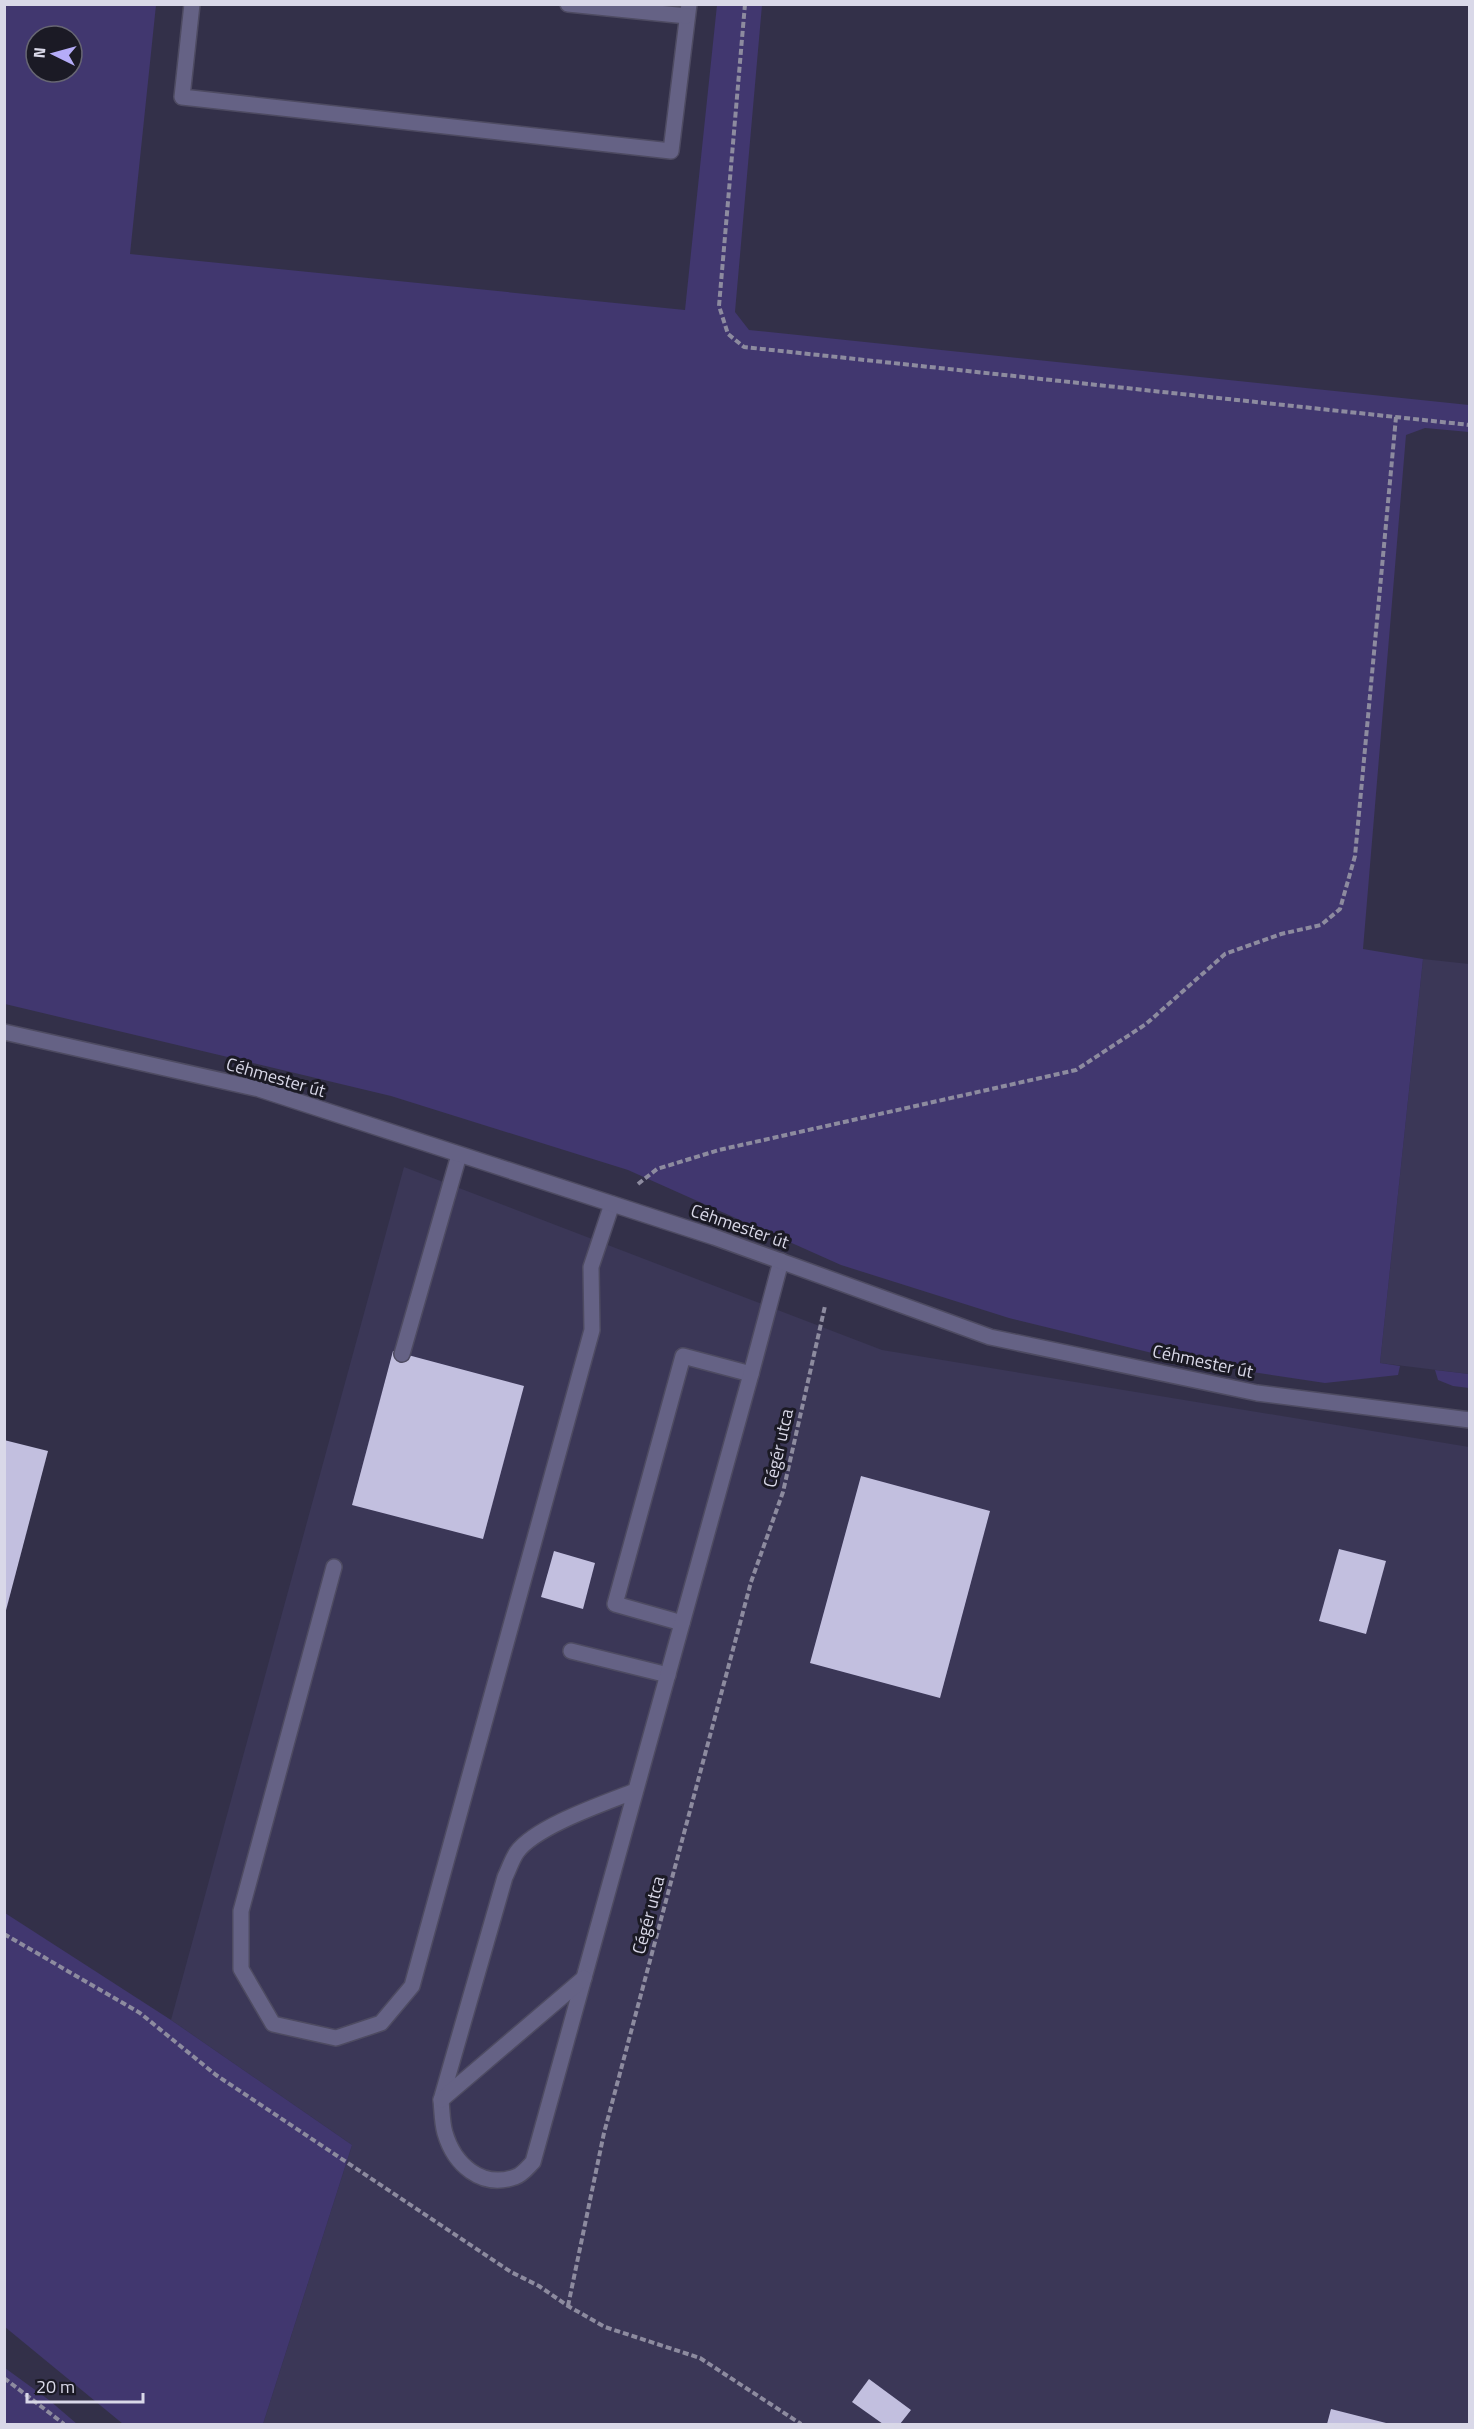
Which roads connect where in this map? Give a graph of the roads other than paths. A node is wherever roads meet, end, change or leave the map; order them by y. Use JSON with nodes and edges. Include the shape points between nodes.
{"nodes":[{"id":1,"x":192,"y":4,"type":"edge"},
{"id":2,"x":568,"y":4,"type":"edge"},
{"id":3,"x":688,"y":10,"type":"edge"},
{"id":4,"x":4,"y":1032,"type":"edge"},
{"id":5,"x":459,"y":1155,"type":"junction"},
{"id":6,"x":612,"y":1204,"type":"junction"},
{"id":7,"x":781,"y":1261,"type":"junction"},
{"id":8,"x":402,"y":1354,"type":"dead end"},
{"id":9,"x":751,"y":1374,"type":"junction"},
{"id":10,"x":1470,"y":1420,"type":"edge"},
{"id":11,"x":334,"y":1567,"type":"dead end"},
{"id":12,"x":682,"y":1623,"type":"junction"},
{"id":13,"x":571,"y":1651,"type":"dead end"},
{"id":14,"x":668,"y":1675,"type":"junction"},
{"id":15,"x":635,"y":1791,"type":"junction"},
{"id":16,"x":584,"y":1978,"type":"junction"},
{"id":17,"x":441,"y":2100,"type":"junction"}],
"edges":[{"from":1,"to":3,"type":"street","via":[[182,97],[671,150]]},
{"from":2,"to":3,"type":"street"},
{"from":4,"to":5,"type":"street","name":"Céhmester út","via":[[259,1089]]},
{"from":5,"to":6,"type":"street","name":"Céhmester út"},
{"from":5,"to":8,"type":"street"},
{"from":6,"to":7,"type":"street","name":"Céhmester út"},
{"from":6,"to":11,"type":"street","via":[[591,1267],[592,1330],[412,1986],[381,2023],[336,2038],[273,2024],[241,1969],[240,1911]]},
{"from":7,"to":9,"type":"street"},
{"from":7,"to":10,"type":"street","name":"Céhmester út","via":[[1002,1339],[1257,1393]]},
{"from":9,"to":12,"type":"street"},
{"from":9,"to":12,"type":"street","via":[[682,1356],[615,1604]]},
{"from":12,"to":14,"type":"street"},
{"from":13,"to":14,"type":"street"},
{"from":14,"to":15,"type":"street"},
{"from":15,"to":16,"type":"street"},
{"from":15,"to":17,"type":"street","via":[[582,1812],[539,1834],[517,1851],[505,1877]]},
{"from":16,"to":17,"type":"street"},
{"from":16,"to":17,"type":"street","via":[[533,2162],[517,2177],[495,2180],[471,2174],[456,2157],[444,2132]]}]}
